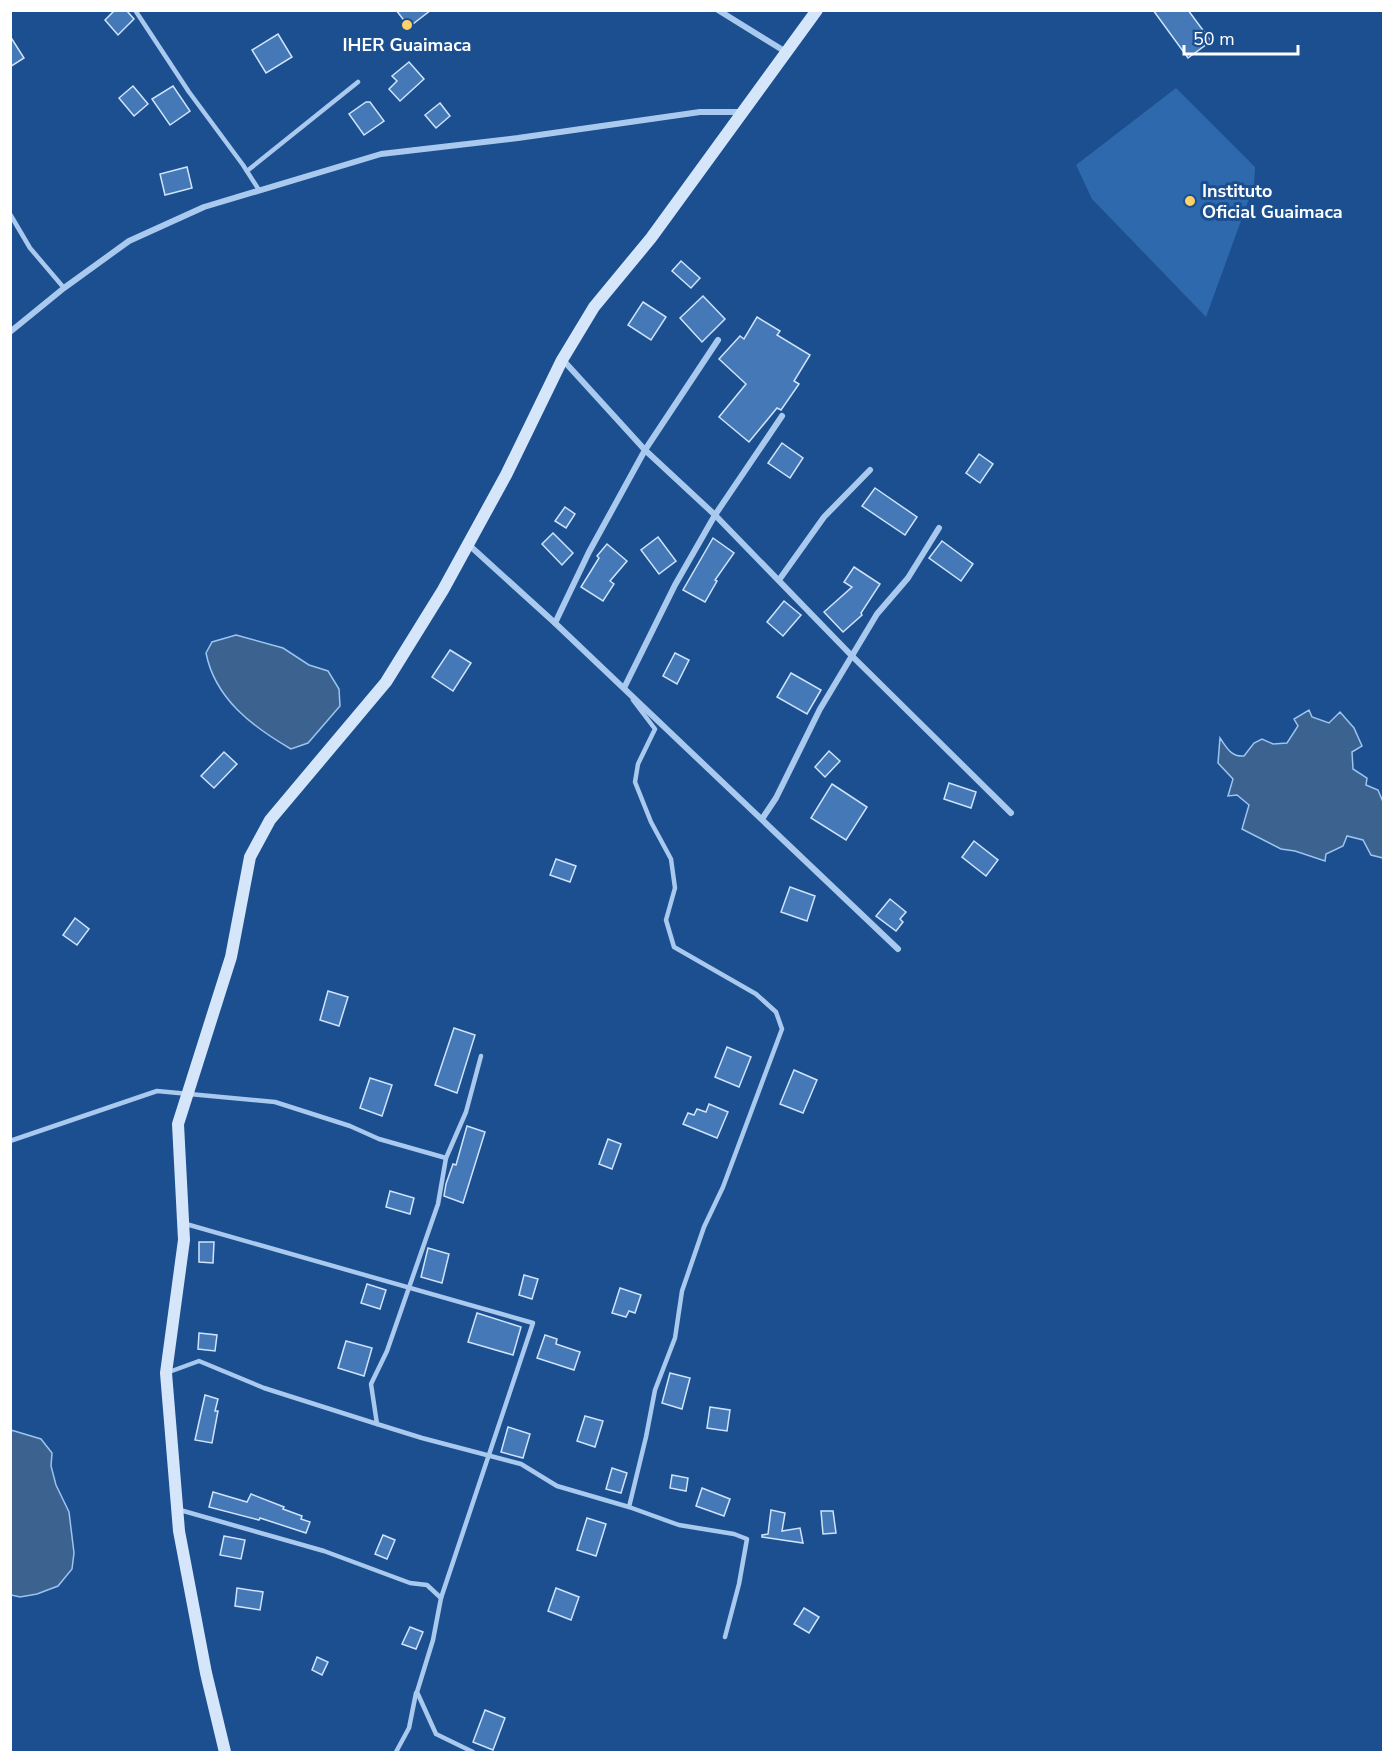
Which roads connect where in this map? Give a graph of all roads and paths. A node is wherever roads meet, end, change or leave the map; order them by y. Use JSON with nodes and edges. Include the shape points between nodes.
{"nodes":[{"id":1,"x":135,"y":10,"type":"edge"},
{"id":2,"x":718,"y":10,"type":"edge"},
{"id":3,"x":817,"y":10,"type":"edge"},
{"id":4,"x":786,"y":52,"type":"junction"},
{"id":5,"x":358,"y":82,"type":"dead end"},
{"id":6,"x":743,"y":112,"type":"junction"},
{"id":7,"x":247,"y":171,"type":"junction"},
{"id":8,"x":260,"y":190,"type":"junction"},
{"id":9,"x":10,"y":214,"type":"edge"},
{"id":10,"x":64,"y":288,"type":"junction"},
{"id":11,"x":10,"y":332,"type":"edge"},
{"id":12,"x":718,"y":340,"type":"dead end"},
{"id":13,"x":562,"y":360,"type":"junction"},
{"id":14,"x":782,"y":416,"type":"dead end"},
{"id":15,"x":645,"y":450,"type":"junction"},
{"id":16,"x":870,"y":470,"type":"dead end"},
{"id":17,"x":715,"y":515,"type":"junction"},
{"id":18,"x":939,"y":528,"type":"dead end"},
{"id":19,"x":468,"y":544,"type":"junction"},
{"id":20,"x":779,"y":580,"type":"junction"},
{"id":21,"x":555,"y":622,"type":"junction"},
{"id":22,"x":852,"y":656,"type":"junction"},
{"id":23,"x":624,"y":688,"type":"junction"},
{"id":24,"x":1011,"y":813,"type":"dead end"},
{"id":25,"x":762,"y":819,"type":"junction"},
{"id":26,"x":898,"y":949,"type":"dead end"},
{"id":27,"x":482,"y":1056,"type":"dead end"},
{"id":28,"x":188,"y":1093,"type":"junction"},
{"id":29,"x":10,"y":1141,"type":"edge"},
{"id":30,"x":446,"y":1158,"type":"junction"},
{"id":31,"x":183,"y":1224,"type":"junction"},
{"id":32,"x":408,"y":1287,"type":"junction"},
{"id":33,"x":166,"y":1373,"type":"junction"},
{"id":34,"x":377,"y":1424,"type":"junction"},
{"id":35,"x":487,"y":1456,"type":"junction"},
{"id":36,"x":629,"y":1507,"type":"junction"},
{"id":37,"x":177,"y":1509,"type":"junction"},
{"id":38,"x":441,"y":1598,"type":"junction"},
{"id":39,"x":725,"y":1637,"type":"dead end"},
{"id":40,"x":417,"y":1692,"type":"junction"},
{"id":41,"x":225,"y":1752,"type":"edge"},
{"id":42,"x":396,"y":1752,"type":"edge"},
{"id":43,"x":473,"y":1752,"type":"edge"}],
"edges":[{"from":1,"to":7,"type":"lane"},
{"from":2,"to":4,"type":"street"},
{"from":3,"to":4,"type":"street"},
{"from":4,"to":6,"type":"street"},
{"from":5,"to":7,"type":"lane"},
{"from":6,"to":8,"type":"street","via":[[700,112],[381,154]]},
{"from":6,"to":13,"type":"street","via":[[651,238],[594,307]]},
{"from":7,"to":8,"type":"lane"},
{"from":8,"to":10,"type":"street","via":[[204,207],[129,241]]},
{"from":9,"to":10,"type":"lane","via":[[30,248]]},
{"from":10,"to":11,"type":"street"},
{"from":12,"to":15,"type":"street"},
{"from":13,"to":15,"type":"street"},
{"from":13,"to":19,"type":"street"},
{"from":14,"to":17,"type":"street"},
{"from":15,"to":17,"type":"street"},
{"from":15,"to":21,"type":"street"},
{"from":16,"to":20,"type":"street","via":[[824,517]]},
{"from":17,"to":20,"type":"street"},
{"from":17,"to":23,"type":"street"},
{"from":18,"to":22,"type":"street"},
{"from":19,"to":21,"type":"street"},
{"from":19,"to":28,"type":"street","via":[[386,682],[270,820],[249,857],[231,957]]},
{"from":20,"to":22,"type":"street"},
{"from":21,"to":23,"type":"street"},
{"from":22,"to":24,"type":"street"},
{"from":22,"to":25,"type":"street"},
{"from":23,"to":25,"type":"street"},
{"from":23,"to":36,"type":"lane","via":[[655,729],[638,764],[635,782],[671,859],[675,888],[666,920],[674,947],[756,994],[776,1012],[782,1029],[682,1291],[675,1338],[655,1390]]},
{"from":25,"to":26,"type":"street"},
{"from":27,"to":30,"type":"lane","via":[[466,1112]]},
{"from":28,"to":29,"type":"lane","via":[[157,1091]]},
{"from":28,"to":30,"type":"lane","via":[[275,1102]]},
{"from":28,"to":31,"type":"street","via":[[178,1124]]},
{"from":30,"to":32,"type":"lane","via":[[438,1204]]},
{"from":31,"to":32,"type":"lane"},
{"from":31,"to":33,"type":"street"},
{"from":32,"to":34,"type":"lane","via":[[387,1351],[371,1384]]},
{"from":32,"to":35,"type":"lane","via":[[533,1323]]},
{"from":33,"to":34,"type":"lane","via":[[199,1361],[264,1388]]},
{"from":33,"to":37,"type":"street"},
{"from":34,"to":35,"type":"lane"},
{"from":35,"to":36,"type":"lane","via":[[521,1464],[557,1486]]},
{"from":35,"to":38,"type":"lane"},
{"from":36,"to":39,"type":"lane","via":[[679,1525],[747,1539]]},
{"from":37,"to":38,"type":"lane","via":[[324,1551],[410,1583],[427,1585]]},
{"from":37,"to":41,"type":"street","via":[[206,1673]]},
{"from":38,"to":40,"type":"lane","via":[[434,1640]]},
{"from":40,"to":42,"type":"lane","via":[[409,1728]]},
{"from":40,"to":43,"type":"lane","via":[[436,1734]]}]}
